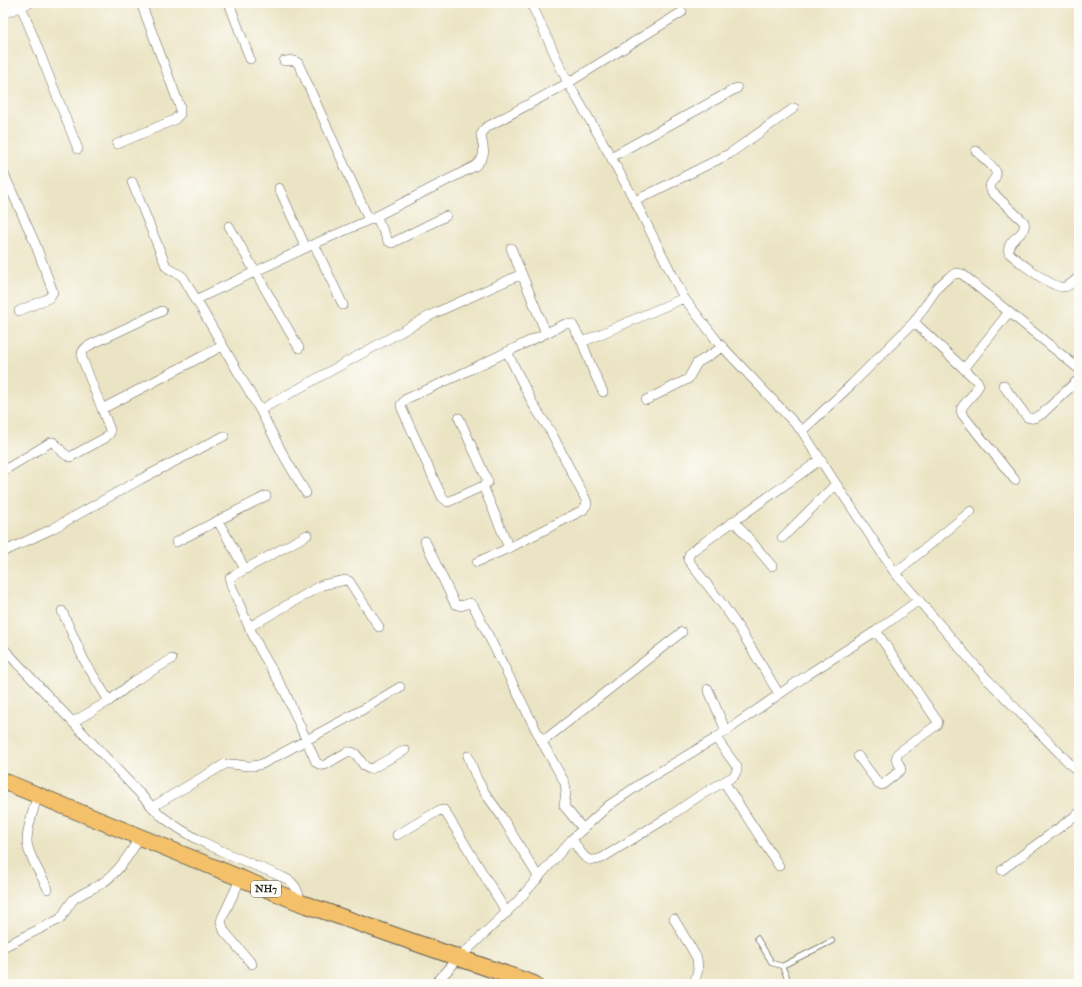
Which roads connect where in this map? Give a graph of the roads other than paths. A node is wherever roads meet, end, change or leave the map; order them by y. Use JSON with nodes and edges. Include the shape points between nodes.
{"nodes":[{"id":1,"x":141,"y":3,"type":"edge"},
{"id":2,"x":229,"y":3,"type":"edge"},
{"id":3,"x":531,"y":3,"type":"edge"},
{"id":4,"x":25,"y":5,"type":"edge"},
{"id":5,"x":682,"y":12,"type":"dead end"},
{"id":6,"x":3,"y":14,"type":"edge"},
{"id":7,"x":250,"y":59,"type":"dead end"},
{"id":8,"x":284,"y":61,"type":"dead end"},
{"id":9,"x":568,"y":83,"type":"junction"},
{"id":10,"x":737,"y":88,"type":"dead end"},
{"id":11,"x":794,"y":108,"type":"dead end"},
{"id":12,"x":117,"y":144,"type":"dead end"},
{"id":13,"x":78,"y":149,"type":"dead end"},
{"id":14,"x":976,"y":151,"type":"dead end"},
{"id":15,"x":611,"y":157,"type":"junction"},
{"id":16,"x":3,"y":172,"type":"edge"},
{"id":17,"x":132,"y":182,"type":"dead end"},
{"id":18,"x":280,"y":188,"type":"dead end"},
{"id":19,"x":635,"y":201,"type":"junction"},
{"id":20,"x":446,"y":216,"type":"dead end"},
{"id":21,"x":373,"y":218,"type":"junction"},
{"id":22,"x":229,"y":226,"type":"dead end"},
{"id":23,"x":310,"y":246,"type":"junction"},
{"id":24,"x":511,"y":248,"type":"dead end"},
{"id":25,"x":254,"y":272,"type":"junction"},
{"id":26,"x":522,"y":274,"type":"junction"},
{"id":27,"x":1079,"y":277,"type":"edge"},
{"id":28,"x":684,"y":298,"type":"junction"},
{"id":29,"x":195,"y":300,"type":"junction"},
{"id":30,"x":343,"y":305,"type":"dead end"},
{"id":31,"x":19,"y":311,"type":"dead end"},
{"id":32,"x":162,"y":311,"type":"dead end"},
{"id":33,"x":1010,"y":312,"type":"junction"},
{"id":34,"x":914,"y":322,"type":"junction"},
{"id":35,"x":546,"y":333,"type":"junction"},
{"id":36,"x":582,"y":342,"type":"junction"},
{"id":37,"x":222,"y":346,"type":"junction"},
{"id":38,"x":723,"y":347,"type":"junction"},
{"id":39,"x":299,"y":348,"type":"dead end"},
{"id":40,"x":507,"y":352,"type":"junction"},
{"id":41,"x":964,"y":369,"type":"junction"},
{"id":42,"x":1079,"y":369,"type":"edge"},
{"id":43,"x":1079,"y":379,"type":"edge"},
{"id":44,"x":1003,"y":385,"type":"dead end"},
{"id":45,"x":603,"y":392,"type":"dead end"},
{"id":46,"x":646,"y":400,"type":"dead end"},
{"id":47,"x":102,"y":409,"type":"junction"},
{"id":48,"x":260,"y":410,"type":"junction"},
{"id":49,"x":459,"y":418,"type":"dead end"},
{"id":50,"x":802,"y":431,"type":"junction"},
{"id":51,"x":224,"y":436,"type":"dead end"},
{"id":52,"x":820,"y":460,"type":"junction"},
{"id":53,"x":3,"y":471,"type":"edge"},
{"id":54,"x":1015,"y":480,"type":"dead end"},
{"id":55,"x":836,"y":484,"type":"junction"},
{"id":56,"x":483,"y":486,"type":"junction"},
{"id":57,"x":306,"y":493,"type":"dead end"},
{"id":58,"x":266,"y":496,"type":"dead end"},
{"id":59,"x":971,"y":511,"type":"dead end"},
{"id":60,"x":218,"y":521,"type":"junction"},
{"id":61,"x":735,"y":522,"type":"junction"},
{"id":62,"x":306,"y":535,"type":"dead end"},
{"id":63,"x":782,"y":538,"type":"dead end"},
{"id":64,"x":425,"y":541,"type":"dead end"},
{"id":65,"x":176,"y":542,"type":"dead end"},
{"id":66,"x":509,"y":548,"type":"junction"},
{"id":67,"x":3,"y":552,"type":"edge"},
{"id":68,"x":477,"y":562,"type":"dead end"},
{"id":69,"x":772,"y":566,"type":"dead end"},
{"id":70,"x":245,"y":569,"type":"junction"},
{"id":71,"x":895,"y":573,"type":"junction"},
{"id":72,"x":919,"y":600,"type":"junction"},
{"id":73,"x":62,"y":611,"type":"dead end"},
{"id":74,"x":379,"y":627,"type":"dead end"},
{"id":75,"x":249,"y":628,"type":"junction"},
{"id":76,"x":876,"y":631,"type":"junction"},
{"id":77,"x":682,"y":632,"type":"dead end"},
{"id":78,"x":3,"y":648,"type":"edge"},
{"id":79,"x":172,"y":659,"type":"dead end"},
{"id":80,"x":400,"y":687,"type":"dead end"},
{"id":81,"x":708,"y":689,"type":"dead end"},
{"id":82,"x":779,"y":694,"type":"junction"},
{"id":83,"x":109,"y":701,"type":"junction"},
{"id":84,"x":73,"y":722,"type":"junction"},
{"id":85,"x":726,"y":731,"type":"junction"},
{"id":86,"x":716,"y":738,"type":"junction"},
{"id":87,"x":306,"y":740,"type":"junction"},
{"id":88,"x":542,"y":742,"type":"junction"},
{"id":89,"x":405,"y":750,"type":"dead end"},
{"id":90,"x":468,"y":756,"type":"dead end"},
{"id":91,"x":858,"y":756,"type":"dead end"},
{"id":92,"x":1079,"y":773,"type":"edge"},
{"id":93,"x":3,"y":781,"type":"edge"},
{"id":94,"x":724,"y":782,"type":"junction"},
{"id":95,"x":38,"y":796,"type":"junction"},
{"id":96,"x":152,"y":807,"type":"junction"},
{"id":97,"x":1079,"y":813,"type":"edge"},
{"id":98,"x":582,"y":829,"type":"junction"},
{"id":99,"x":396,"y":834,"type":"dead end"},
{"id":100,"x":140,"y":837,"type":"junction"},
{"id":101,"x":572,"y":840,"type":"junction"},
{"id":102,"x":779,"y":866,"type":"dead end"},
{"id":103,"x":1002,"y":870,"type":"dead end"},
{"id":104,"x":241,"y":878,"type":"junction"},
{"id":105,"x":539,"y":878,"type":"junction"},
{"id":106,"x":48,"y":889,"type":"dead end"},
{"id":107,"x":301,"y":903,"type":"junction"},
{"id":108,"x":507,"y":913,"type":"junction"},
{"id":109,"x":674,"y":919,"type":"dead end"},
{"id":110,"x":757,"y":938,"type":"dead end"},
{"id":111,"x":832,"y":941,"type":"dead end"},
{"id":112,"x":3,"y":947,"type":"edge"},
{"id":113,"x":459,"y":958,"type":"junction"},
{"id":114,"x":252,"y":964,"type":"dead end"},
{"id":115,"x":782,"y":966,"type":"junction"},
{"id":116,"x":435,"y":984,"type":"edge"},
{"id":117,"x":534,"y":984,"type":"edge"},
{"id":118,"x":694,"y":984,"type":"edge"},
{"id":119,"x":790,"y":984,"type":"edge"}],
"edges":[{"from":1,"to":12,"type":"street","via":[[180,107],[180,114],[174,120]]},
{"from":2,"to":7,"type":"street"},
{"from":3,"to":9,"type":"street"},
{"from":4,"to":6,"type":"street"},
{"from":4,"to":13,"type":"street"},
{"from":5,"to":9,"type":"street"},
{"from":8,"to":21,"type":"street","via":[[298,63]]},
{"from":9,"to":15,"type":"street"},
{"from":9,"to":21,"type":"street","via":[[482,131],[480,134],[484,157],[475,166]]},
{"from":10,"to":15,"type":"street"},
{"from":11,"to":19,"type":"street","via":[[729,154]]},
{"from":14,"to":27,"type":"street","via":[[996,173],[990,184],[992,192],[1026,226],[1010,243],[1009,253],[1052,285],[1064,287]]},
{"from":15,"to":19,"type":"street"},
{"from":16,"to":31,"type":"street","via":[[53,292],[50,298]]},
{"from":17,"to":29,"type":"street","via":[[166,266],[183,277]]},
{"from":18,"to":23,"type":"street"},
{"from":19,"to":28,"type":"street"},
{"from":20,"to":21,"type":"street","via":[[392,243]]},
{"from":21,"to":23,"type":"street"},
{"from":22,"to":25,"type":"street"},
{"from":23,"to":25,"type":"street"},
{"from":23,"to":30,"type":"street"},
{"from":24,"to":26,"type":"street"},
{"from":25,"to":29,"type":"street"},
{"from":25,"to":39,"type":"street"},
{"from":26,"to":35,"type":"street"},
{"from":26,"to":48,"type":"street","via":[[436,313]]},
{"from":28,"to":36,"type":"street"},
{"from":28,"to":38,"type":"street"},
{"from":29,"to":37,"type":"street"},
{"from":32,"to":47,"type":"street","via":[[86,347],[83,351],[82,358]]},
{"from":33,"to":34,"type":"street","via":[[962,274],[956,273],[938,287]]},
{"from":33,"to":41,"type":"street"},
{"from":33,"to":42,"type":"street"},
{"from":34,"to":41,"type":"street"},
{"from":34,"to":50,"type":"street"},
{"from":35,"to":36,"type":"street","via":[[565,324],[572,324]]},
{"from":35,"to":40,"type":"street"},
{"from":36,"to":45,"type":"street"},
{"from":37,"to":47,"type":"street"},
{"from":37,"to":48,"type":"street"},
{"from":38,"to":46,"type":"street","via":[[697,363],[688,379]]},
{"from":38,"to":50,"type":"street"},
{"from":40,"to":56,"type":"street","via":[[406,399],[401,405],[445,500],[452,501]]},
{"from":40,"to":66,"type":"street","via":[[587,504],[583,510]]},
{"from":41,"to":54,"type":"street","via":[[979,385],[961,409],[962,414]]},
{"from":43,"to":44,"type":"street","via":[[1042,414],[1031,419]]},
{"from":47,"to":53,"type":"street","via":[[110,430],[105,438],[70,457],[64,454],[56,443],[51,442]]},
{"from":48,"to":57,"type":"street"},
{"from":49,"to":56,"type":"street","via":[[488,482]]},
{"from":50,"to":52,"type":"street"},
{"from":51,"to":67,"type":"street","via":[[52,529]]},
{"from":52,"to":55,"type":"street"},
{"from":52,"to":61,"type":"street"},
{"from":55,"to":63,"type":"street"},
{"from":55,"to":71,"type":"street"},
{"from":56,"to":66,"type":"street"},
{"from":58,"to":60,"type":"street"},
{"from":59,"to":71,"type":"street"},
{"from":60,"to":65,"type":"street"},
{"from":60,"to":70,"type":"street"},
{"from":61,"to":69,"type":"street"},
{"from":61,"to":82,"type":"street","via":[[692,551],[688,560],[723,604]]},
{"from":62,"to":70,"type":"street"},
{"from":64,"to":88,"type":"street","via":[[455,604],[461,606],[470,603],[474,606]]},
{"from":66,"to":68,"type":"street"},
{"from":70,"to":75,"type":"street","via":[[233,576],[230,581]]},
{"from":71,"to":72,"type":"street"},
{"from":72,"to":76,"type":"street"},
{"from":72,"to":92,"type":"street","via":[[986,678]]},
{"from":73,"to":83,"type":"street","via":[[84,660]]},
{"from":74,"to":75,"type":"street","via":[[350,581],[346,580],[322,585]]},
{"from":75,"to":87,"type":"street","via":[[285,692]]},
{"from":76,"to":82,"type":"street"},
{"from":76,"to":91,"type":"street","via":[[938,722],[896,756],[902,768],[882,785]]},
{"from":77,"to":88,"type":"street"},
{"from":78,"to":84,"type":"street"},
{"from":79,"to":83,"type":"street","via":[[136,680]]},
{"from":80,"to":87,"type":"street"},
{"from":81,"to":85,"type":"street"},
{"from":82,"to":85,"type":"street"},
{"from":83,"to":84,"type":"street"},
{"from":84,"to":96,"type":"street"},
{"from":85,"to":86,"type":"street"},
{"from":86,"to":94,"type":"street","via":[[737,767],[734,776]]},
{"from":86,"to":98,"type":"street","via":[[646,780],[608,806]]},
{"from":87,"to":89,"type":"street","via":[[316,762],[322,766],[350,751],[355,753],[364,766],[371,768]]},
{"from":87,"to":96,"type":"street","via":[[262,764],[248,767],[226,764]]},
{"from":88,"to":98,"type":"street","via":[[565,783],[564,806]]},
{"from":90,"to":105,"type":"street","via":[[485,793]]},
{"from":93,"to":95,"type":"highway","number":"NH7"},
{"from":94,"to":101,"type":"street","via":[[602,858],[590,861]]},
{"from":94,"to":102,"type":"street"},
{"from":95,"to":100,"type":"highway","number":"NH7"},
{"from":95,"to":106,"type":"street","via":[[27,842]]},
{"from":96,"to":107,"type":"street","via":[[174,826],[191,836],[293,883]]},
{"from":97,"to":103,"type":"street"},
{"from":98,"to":101,"type":"street"},
{"from":99,"to":108,"type":"street","via":[[444,810]]},
{"from":100,"to":104,"type":"highway","number":"NH7"},
{"from":100,"to":112,"type":"street","via":[[120,867],[100,885],[73,900],[60,919]]},
{"from":101,"to":105,"type":"street"},
{"from":104,"to":107,"type":"highway","number":"NH7"},
{"from":104,"to":114,"type":"street","via":[[223,916],[222,926]]},
{"from":105,"to":108,"type":"street"},
{"from":107,"to":113,"type":"highway","number":"NH7"},
{"from":108,"to":113,"type":"street"},
{"from":109,"to":118,"type":"street","via":[[697,958],[698,970]]},
{"from":110,"to":115,"type":"lane","via":[[772,963]]},
{"from":111,"to":115,"type":"lane"},
{"from":113,"to":116,"type":"street"},
{"from":113,"to":117,"type":"highway","number":"NH7"},
{"from":115,"to":119,"type":"lane"}]}
